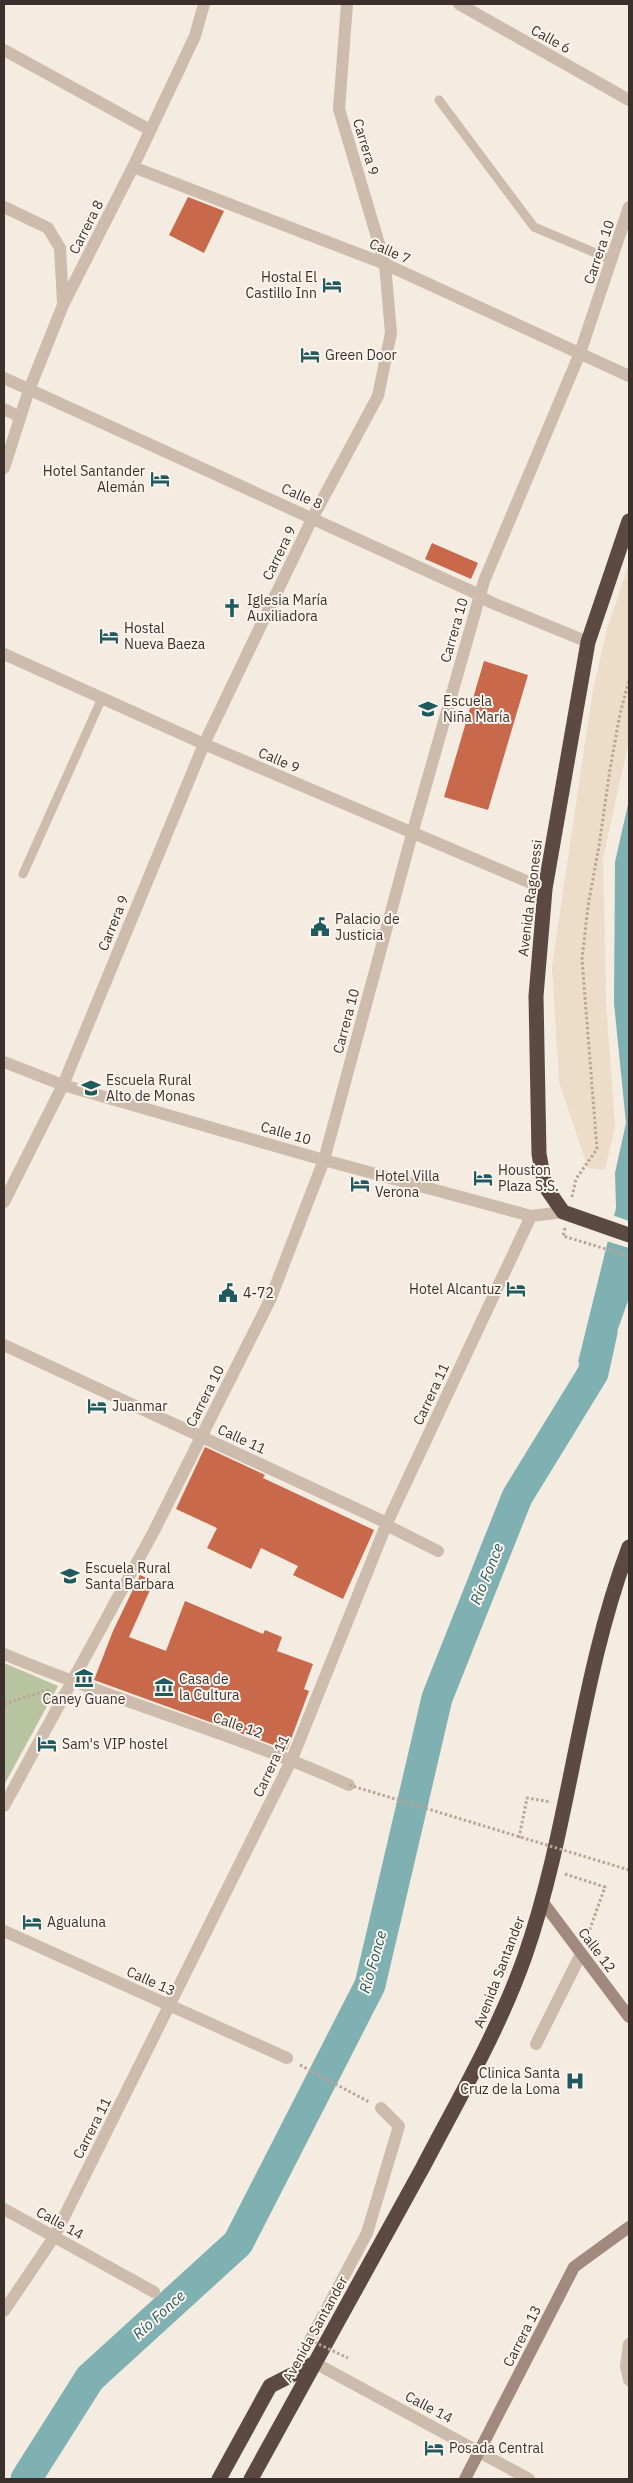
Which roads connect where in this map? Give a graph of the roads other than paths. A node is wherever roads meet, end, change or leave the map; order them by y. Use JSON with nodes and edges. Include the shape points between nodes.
{"nodes":[{"id":1,"x":204,"y":4,"type":"edge"},
{"id":2,"x":346,"y":4,"type":"edge"},
{"id":3,"x":459,"y":4,"type":"edge"},
{"id":4,"x":4,"y":50,"type":"edge"},
{"id":5,"x":439,"y":100,"type":"dead end"},
{"id":6,"x":629,"y":100,"type":"edge"},
{"id":7,"x":150,"y":130,"type":"junction"},
{"id":8,"x":133,"y":166,"type":"junction"},
{"id":9,"x":4,"y":207,"type":"edge"},
{"id":10,"x":629,"y":208,"type":"edge"},
{"id":11,"x":612,"y":260,"type":"junction"},
{"id":12,"x":385,"y":264,"type":"junction"},
{"id":13,"x":63,"y":305,"type":"junction"},
{"id":14,"x":580,"y":353,"type":"junction"},
{"id":15,"x":629,"y":376,"type":"edge"},
{"id":16,"x":4,"y":378,"type":"edge"},
{"id":17,"x":29,"y":390,"type":"junction"},
{"id":18,"x":4,"y":409,"type":"edge"},
{"id":19,"x":20,"y":417,"type":"junction"},
{"id":20,"x":4,"y":468,"type":"edge"},
{"id":21,"x":313,"y":517,"type":"junction"},
{"id":22,"x":629,"y":521,"type":"edge"},
{"id":23,"x":480,"y":596,"type":"junction"},
{"id":24,"x":588,"y":642,"type":"junction"},
{"id":25,"x":4,"y":654,"type":"edge"},
{"id":26,"x":102,"y":698,"type":"junction"},
{"id":27,"x":204,"y":744,"type":"junction"},
{"id":28,"x":412,"y":834,"type":"junction"},
{"id":29,"x":23,"y":874,"type":"dead end"},
{"id":30,"x":545,"y":889,"type":"junction"},
{"id":31,"x":4,"y":1062,"type":"edge"},
{"id":32,"x":63,"y":1084,"type":"junction"},
{"id":33,"x":324,"y":1160,"type":"junction"},
{"id":34,"x":4,"y":1202,"type":"edge"},
{"id":35,"x":566,"y":1213,"type":"junction"},
{"id":36,"x":531,"y":1216,"type":"junction"},
{"id":37,"x":629,"y":1235,"type":"edge"},
{"id":38,"x":4,"y":1345,"type":"edge"},
{"id":39,"x":201,"y":1436,"type":"junction"},
{"id":40,"x":386,"y":1524,"type":"junction"},
{"id":41,"x":629,"y":1547,"type":"edge"},
{"id":42,"x":438,"y":1551,"type":"dead end"},
{"id":43,"x":4,"y":1654,"type":"edge"},
{"id":44,"x":72,"y":1682,"type":"junction"},
{"id":45,"x":292,"y":1759,"type":"junction"},
{"id":46,"x":349,"y":1785,"type":"road end"},
{"id":47,"x":4,"y":1806,"type":"edge"},
{"id":48,"x":542,"y":1901,"type":"junction"},
{"id":49,"x":4,"y":1931,"type":"edge"},
{"id":50,"x":581,"y":1954,"type":"junction"},
{"id":51,"x":170,"y":2006,"type":"junction"},
{"id":52,"x":629,"y":2017,"type":"edge"},
{"id":53,"x":536,"y":2044,"type":"dead end"},
{"id":54,"x":286,"y":2058,"type":"road end"},
{"id":55,"x":381,"y":2108,"type":"road end"},
{"id":56,"x":4,"y":2209,"type":"edge"},
{"id":57,"x":629,"y":2227,"type":"edge"},
{"id":58,"x":54,"y":2237,"type":"junction"},
{"id":59,"x":154,"y":2292,"type":"dead end"},
{"id":60,"x":4,"y":2311,"type":"edge"},
{"id":61,"x":310,"y":2340,"type":"road end"},
{"id":62,"x":629,"y":2344,"type":"edge"},
{"id":63,"x":315,"y":2362,"type":"junction"},
{"id":64,"x":629,"y":2380,"type":"edge"},
{"id":65,"x":480,"y":2451,"type":"junction"},
{"id":66,"x":219,"y":2479,"type":"edge"},
{"id":67,"x":251,"y":2479,"type":"edge"},
{"id":68,"x":465,"y":2479,"type":"edge"},
{"id":69,"x":528,"y":2479,"type":"edge"}],
"edges":[{"from":1,"to":7,"type":"street","name":"Carrera 8","via":[[195,36]]},
{"from":2,"to":12,"type":"street","name":"Carrera 9","via":[[339,109]]},
{"from":3,"to":6,"type":"street","name":"Calle 6"},
{"from":4,"to":7,"type":"street"},
{"from":5,"to":11,"type":"lane","via":[[534,227]]},
{"from":7,"to":8,"type":"street","name":"Carrera 8"},
{"from":8,"to":12,"type":"street","name":"Calle 7"},
{"from":8,"to":13,"type":"street","name":"Carrera 8"},
{"from":9,"to":13,"type":"street","via":[[48,228],[60,248]]},
{"from":10,"to":11,"type":"street","name":"Carrera 10"},
{"from":11,"to":14,"type":"street","name":"Carrera 10"},
{"from":12,"to":14,"type":"street","name":"Calle 7"},
{"from":12,"to":21,"type":"street","name":"Carrera 9","via":[[391,333],[378,396]]},
{"from":13,"to":17,"type":"street","name":"Carrera 8"},
{"from":14,"to":15,"type":"street","name":"Calle 7"},
{"from":14,"to":23,"type":"street","name":"Carrera 10"},
{"from":16,"to":17,"type":"street","name":"Calle 8"},
{"from":17,"to":19,"type":"street","name":"Carrera 8"},
{"from":17,"to":21,"type":"street","name":"Calle 8"},
{"from":18,"to":19,"type":"street"},
{"from":19,"to":20,"type":"street","name":"Carrera 8"},
{"from":21,"to":23,"type":"street","name":"Calle 8"},
{"from":21,"to":27,"type":"street","name":"Carrera 9"},
{"from":22,"to":24,"type":"highway","name":"Avenida Ragonessi"},
{"from":23,"to":24,"type":"street","name":"Calle 8"},
{"from":23,"to":28,"type":"street","name":"Carrera 10"},
{"from":24,"to":30,"type":"highway","name":"Avenida Ragonessi"},
{"from":25,"to":26,"type":"street","name":"Calle 9"},
{"from":26,"to":27,"type":"street","name":"Calle 9"},
{"from":26,"to":29,"type":"lane"},
{"from":27,"to":28,"type":"street","name":"Calle 9"},
{"from":27,"to":32,"type":"street","name":"Carrera 9"},
{"from":28,"to":30,"type":"street","name":"Calle 9"},
{"from":28,"to":33,"type":"street","name":"Carrera 10"},
{"from":30,"to":35,"type":"highway","name":"Avenida Ragonessi","via":[[536,996],[538,1154],[545,1186]]},
{"from":31,"to":32,"type":"street","name":"Calle 10"},
{"from":32,"to":33,"type":"street","name":"Calle 10"},
{"from":32,"to":34,"type":"street","name":"Carrera 9"},
{"from":33,"to":36,"type":"street","name":"Calle 10"},
{"from":33,"to":39,"type":"street","name":"Carrera 10","via":[[270,1300]]},
{"from":35,"to":36,"type":"street","name":"Calle 10"},
{"from":35,"to":37,"type":"highway"},
{"from":36,"to":40,"type":"street","name":"Carrera 11"},
{"from":38,"to":39,"type":"street","name":"Calle 11"},
{"from":39,"to":40,"type":"street","name":"Calle 11"},
{"from":39,"to":44,"type":"street","name":"Carrera 10"},
{"from":40,"to":42,"type":"street","name":"Calle 11"},
{"from":40,"to":45,"type":"street","name":"Carrera 11"},
{"from":41,"to":48,"type":"highway","name":"Avenida Santander","via":[[593,1664]]},
{"from":43,"to":44,"type":"street","name":"Calle 12"},
{"from":44,"to":45,"type":"street","name":"Calle 12"},
{"from":44,"to":47,"type":"street","name":"Carrera 10"},
{"from":45,"to":46,"type":"street","name":"Calle 12"},
{"from":45,"to":51,"type":"street","name":"Carrera 11"},
{"from":48,"to":50,"type":"street","name":"Calle 12"},
{"from":48,"to":63,"type":"highway","name":"Avenida Santander","via":[[499,2022]]},
{"from":49,"to":51,"type":"street","name":"Calle 13"},
{"from":50,"to":52,"type":"street","name":"Calle 12"},
{"from":50,"to":53,"type":"street"},
{"from":51,"to":54,"type":"street","name":"Calle 13"},
{"from":51,"to":58,"type":"street","name":"Carrera 11"},
{"from":55,"to":61,"type":"street","via":[[399,2126],[368,2233]]},
{"from":56,"to":58,"type":"street","name":"Calle 14"},
{"from":57,"to":65,"type":"street","name":"Carrera 13","via":[[574,2267]]},
{"from":58,"to":59,"type":"street","name":"Calle 14"},
{"from":58,"to":60,"type":"street","name":"Carrera 11"},
{"from":62,"to":64,"type":"street","via":[[626,2366]]},
{"from":63,"to":65,"type":"street","name":"Calle 14"},
{"from":63,"to":66,"type":"highway","via":[[270,2386]]},
{"from":63,"to":67,"type":"highway","name":"Avenida Santander"},
{"from":65,"to":68,"type":"street","name":"Carrera 13"},
{"from":65,"to":69,"type":"street","name":"Calle 14"}]}
